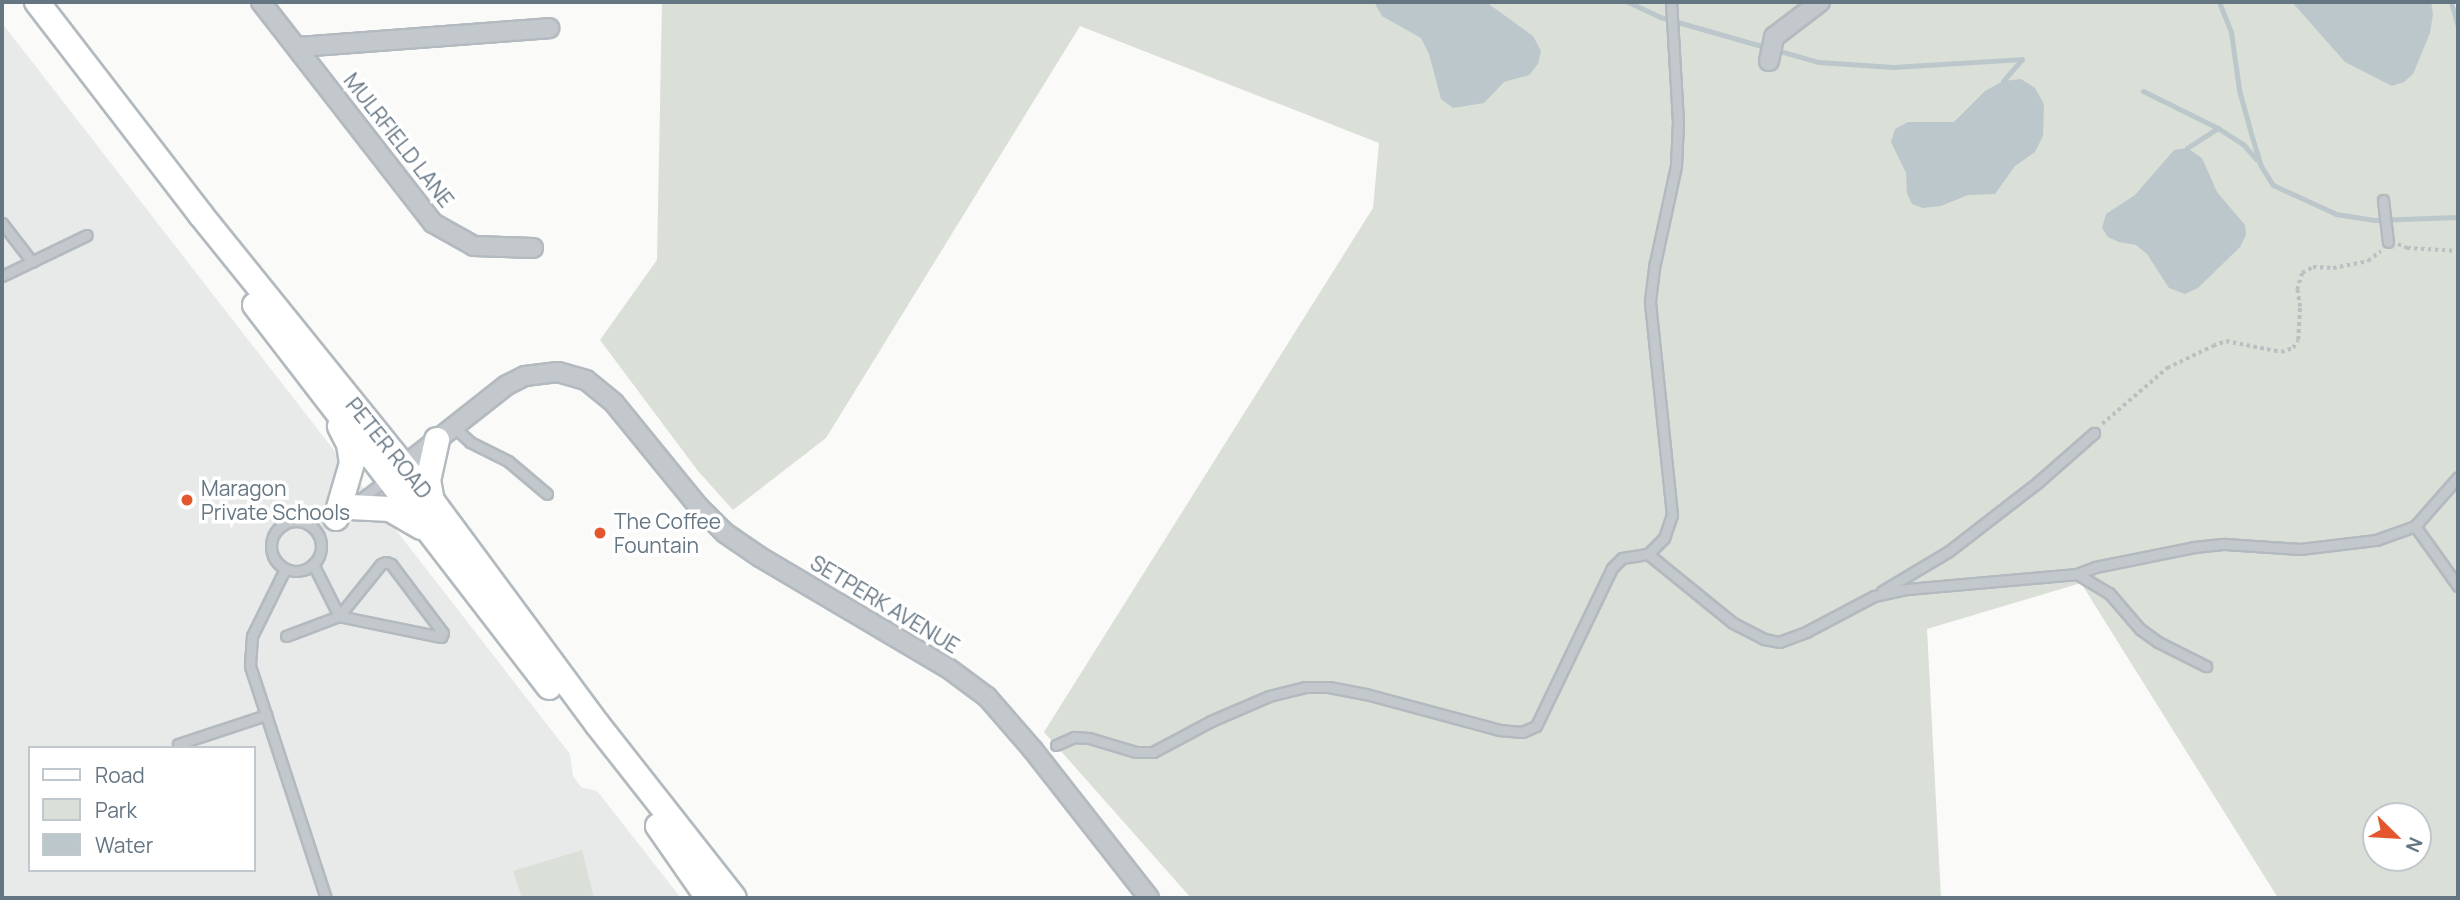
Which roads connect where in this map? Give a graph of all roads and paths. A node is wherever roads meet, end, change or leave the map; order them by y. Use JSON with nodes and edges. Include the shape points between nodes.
{"nodes":[{"id":1,"x":23,"y":2,"type":"edge"},
{"id":2,"x":37,"y":2,"type":"edge"},
{"id":3,"x":261,"y":2,"type":"edge"},
{"id":4,"x":1820,"y":2,"type":"edge"},
{"id":5,"x":1671,"y":5,"type":"edge"},
{"id":6,"x":549,"y":28,"type":"dead end"},
{"id":7,"x":299,"y":47,"type":"junction"},
{"id":8,"x":1769,"y":61,"type":"dead end"},
{"id":9,"x":2384,"y":204,"type":"dead end"},
{"id":10,"x":2,"y":223,"type":"edge"},
{"id":11,"x":2387,"y":232,"type":"junction"},
{"id":12,"x":87,"y":235,"type":"dead end"},
{"id":13,"x":2388,"y":242,"type":"joint"},
{"id":14,"x":533,"y":248,"type":"dead end"},
{"id":15,"x":2458,"y":251,"type":"edge"},
{"id":16,"x":32,"y":262,"type":"junction"},
{"id":17,"x":2,"y":276,"type":"edge"},
{"id":18,"x":328,"y":401,"type":"junction"},
{"id":19,"x":445,"y":433,"type":"junction"},
{"id":20,"x":2094,"y":433,"type":"joint"},
{"id":21,"x":396,"y":472,"type":"junction"},
{"id":22,"x":2458,"y":477,"type":"edge"},
{"id":23,"x":547,"y":494,"type":"dead end"},
{"id":24,"x":432,"y":501,"type":"junction"},
{"id":25,"x":334,"y":519,"type":"junction"},
{"id":26,"x":2415,"y":526,"type":"junction"},
{"id":27,"x":430,"y":534,"type":"junction"},
{"id":28,"x":1648,"y":554,"type":"junction"},
{"id":29,"x":313,"y":564,"type":"junction"},
{"id":30,"x":285,"y":569,"type":"junction"},
{"id":31,"x":2077,"y":574,"type":"junction"},
{"id":32,"x":2458,"y":586,"type":"edge"},
{"id":33,"x":1874,"y":596,"type":"junction"},
{"id":34,"x":340,"y":616,"type":"junction"},
{"id":35,"x":286,"y":636,"type":"dead end"},
{"id":36,"x":2206,"y":666,"type":"dead end"},
{"id":37,"x":266,"y":715,"type":"junction"},
{"id":38,"x":178,"y":744,"type":"dead end"},
{"id":39,"x":1056,"y":745,"type":"dead end"},
{"id":40,"x":326,"y":898,"type":"edge"},
{"id":41,"x":708,"y":898,"type":"edge"},
{"id":42,"x":734,"y":898,"type":"edge"},
{"id":43,"x":1149,"y":898,"type":"edge"}],
"edges":[{"from":1,"to":18,"type":"main road","name":"PETER ROAD"},
{"from":2,"to":21,"type":"main road","name":"PETER ROAD"},
{"from":3,"to":7,"type":"street","name":"MULRFIELD LANE"},
{"from":4,"to":8,"type":"street","via":[[1774,37]]},
{"from":5,"to":28,"type":"lane","via":[[1676,166],[1650,301],[1672,515],[1664,538]]},
{"from":6,"to":7,"type":"street"},
{"from":7,"to":14,"type":"street","name":"MULRFIELD LANE","via":[[433,223],[474,246]]},
{"from":9,"to":11,"type":"lane"},
{"from":10,"to":16,"type":"lane"},
{"from":11,"to":13,"type":"lane"},
{"from":11,"to":15,"type":"path","via":[[2392,241],[2407,248]]},
{"from":12,"to":16,"type":"lane"},
{"from":13,"to":20,"type":"path","via":[[2368,261],[2313,267],[2302,273],[2297,290],[2298,340],[2293,348],[2281,352],[2225,341],[2192,354],[2142,388]]},
{"from":16,"to":17,"type":"lane"},
{"from":18,"to":21,"type":"main road","name":"PETER ROAD"},
{"from":18,"to":25,"type":"main road","via":[[349,444],[352,463]]},
{"from":19,"to":21,"type":"street"},
{"from":19,"to":23,"type":"lane","via":[[508,461]]},
{"from":19,"to":24,"type":"main road","via":[[428,481]]},
{"from":19,"to":43,"type":"street","name":"SETPERK AVENUE","via":[[525,376],[544,372],[574,375],[600,388],[698,506],[740,545],[948,668],[987,697]]},
{"from":20,"to":33,"type":"lane","via":[[1958,544]]},
{"from":21,"to":24,"type":"main road","name":"PETER ROAD"},
{"from":21,"to":25,"type":"lane"},
{"from":21,"to":27,"type":"main road","name":"PETER ROAD"},
{"from":22,"to":26,"type":"lane"},
{"from":24,"to":42,"type":"main road","name":"PETER ROAD","via":[[597,724]]},
{"from":25,"to":27,"type":"main road","via":[[390,509]]},
{"from":25,"to":29,"type":"lane"},
{"from":25,"to":30,"type":"lane","via":[[297,520],[275,530],[271,554]]},
{"from":26,"to":31,"type":"lane","via":[[2376,540],[2300,549],[2225,544],[2194,547]]},
{"from":26,"to":32,"type":"lane"},
{"from":27,"to":41,"type":"main road","name":"PETER ROAD","via":[[672,844]]},
{"from":28,"to":33,"type":"lane","via":[[1733,623],[1779,642]]},
{"from":28,"to":39,"type":"lane","via":[[1622,558],[1612,568],[1536,726],[1522,732],[1477,725],[1354,692],[1305,687],[1269,696],[1153,752],[1136,752],[1089,738],[1074,737]]},
{"from":29,"to":30,"type":"lane","via":[[298,571]]},
{"from":29,"to":34,"type":"lane"},
{"from":30,"to":37,"type":"lane","via":[[252,636],[250,666]]},
{"from":31,"to":33,"type":"lane"},
{"from":31,"to":36,"type":"lane","via":[[2109,593],[2140,629],[2158,642]]},
{"from":34,"to":34,"type":"lane","via":[[386,562],[443,636]]},
{"from":34,"to":35,"type":"lane"},
{"from":37,"to":38,"type":"lane"},
{"from":37,"to":40,"type":"lane"}]}
